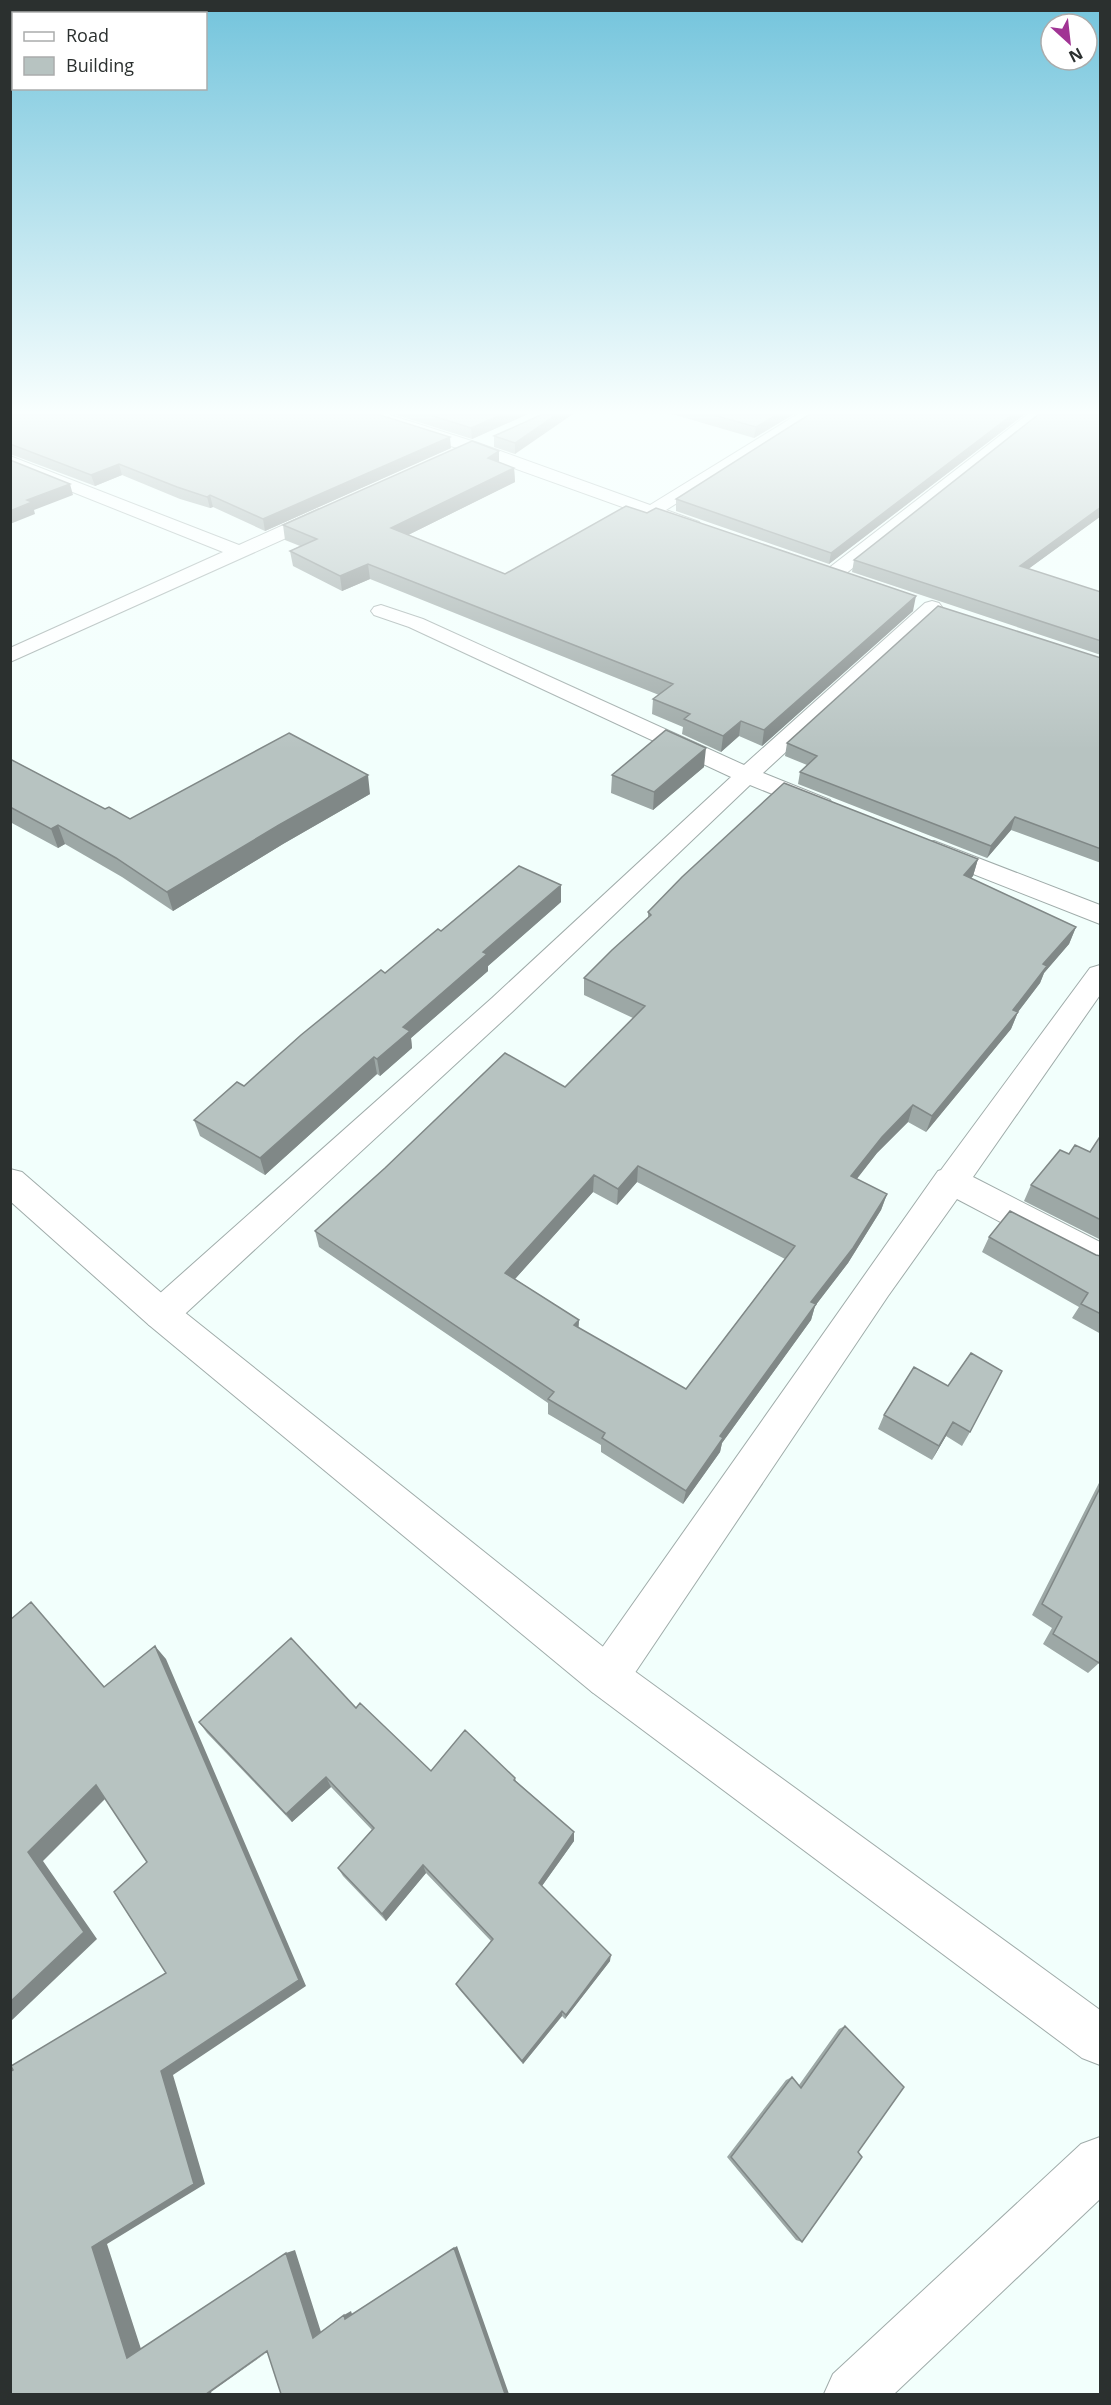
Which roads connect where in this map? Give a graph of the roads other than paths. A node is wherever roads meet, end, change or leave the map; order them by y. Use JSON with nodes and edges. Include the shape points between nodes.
{"nodes":[{"id":1,"x":171,"y":526,"type":"edge"},
{"id":2,"x":296,"y":526,"type":"edge"},
{"id":3,"x":692,"y":526,"type":"edge"},
{"id":4,"x":894,"y":526,"type":"edge"},
{"id":5,"x":708,"y":532,"type":"edge"},
{"id":6,"x":239,"y":552,"type":"junction"},
{"id":7,"x":809,"y":567,"type":"edge"},
{"id":8,"x":832,"y":575,"type":"junction"},
{"id":9,"x":854,"y":582,"type":"edge"},
{"id":10,"x":932,"y":607,"type":"dead end"},
{"id":11,"x":381,"y":611,"type":"dead end"},
{"id":12,"x":10,"y":656,"type":"edge"},
{"id":13,"x":747,"y":775,"type":"junction"},
{"id":14,"x":846,"y":814,"type":"edge"},
{"id":15,"x":912,"y":840,"type":"edge"},
{"id":16,"x":1101,"y":915,"type":"edge"},
{"id":17,"x":1101,"y":975,"type":"edge"},
{"id":18,"x":950,"y":1180,"type":"junction"},
{"id":19,"x":10,"y":1181,"type":"edge"},
{"id":20,"x":1101,"y":1258,"type":"edge"},
{"id":21,"x":161,"y":1314,"type":"junction"},
{"id":22,"x":607,"y":1677,"type":"junction"},
{"id":23,"x":1101,"y":2040,"type":"edge"},
{"id":24,"x":1101,"y":2163,"type":"edge"},
{"id":25,"x":853,"y":2394,"type":"edge"}],
"edges":[{"from":1,"to":6,"type":"street"},
{"from":2,"to":6,"type":"street"},
{"from":3,"to":5,"type":"street"},
{"from":4,"to":8,"type":"street"},
{"from":6,"to":12,"type":"street"},
{"from":7,"to":8,"type":"street"},
{"from":8,"to":9,"type":"street"},
{"from":10,"to":13,"type":"street"},
{"from":11,"to":13,"type":"street","via":[[416,623]]},
{"from":13,"to":14,"type":"street"},
{"from":13,"to":21,"type":"street","via":[[502,1005]]},
{"from":15,"to":16,"type":"street"},
{"from":17,"to":18,"type":"street"},
{"from":18,"to":20,"type":"street"},
{"from":18,"to":22,"type":"street"},
{"from":19,"to":21,"type":"street"},
{"from":21,"to":22,"type":"street"},
{"from":22,"to":23,"type":"street"},
{"from":24,"to":25,"type":"street"}]}
